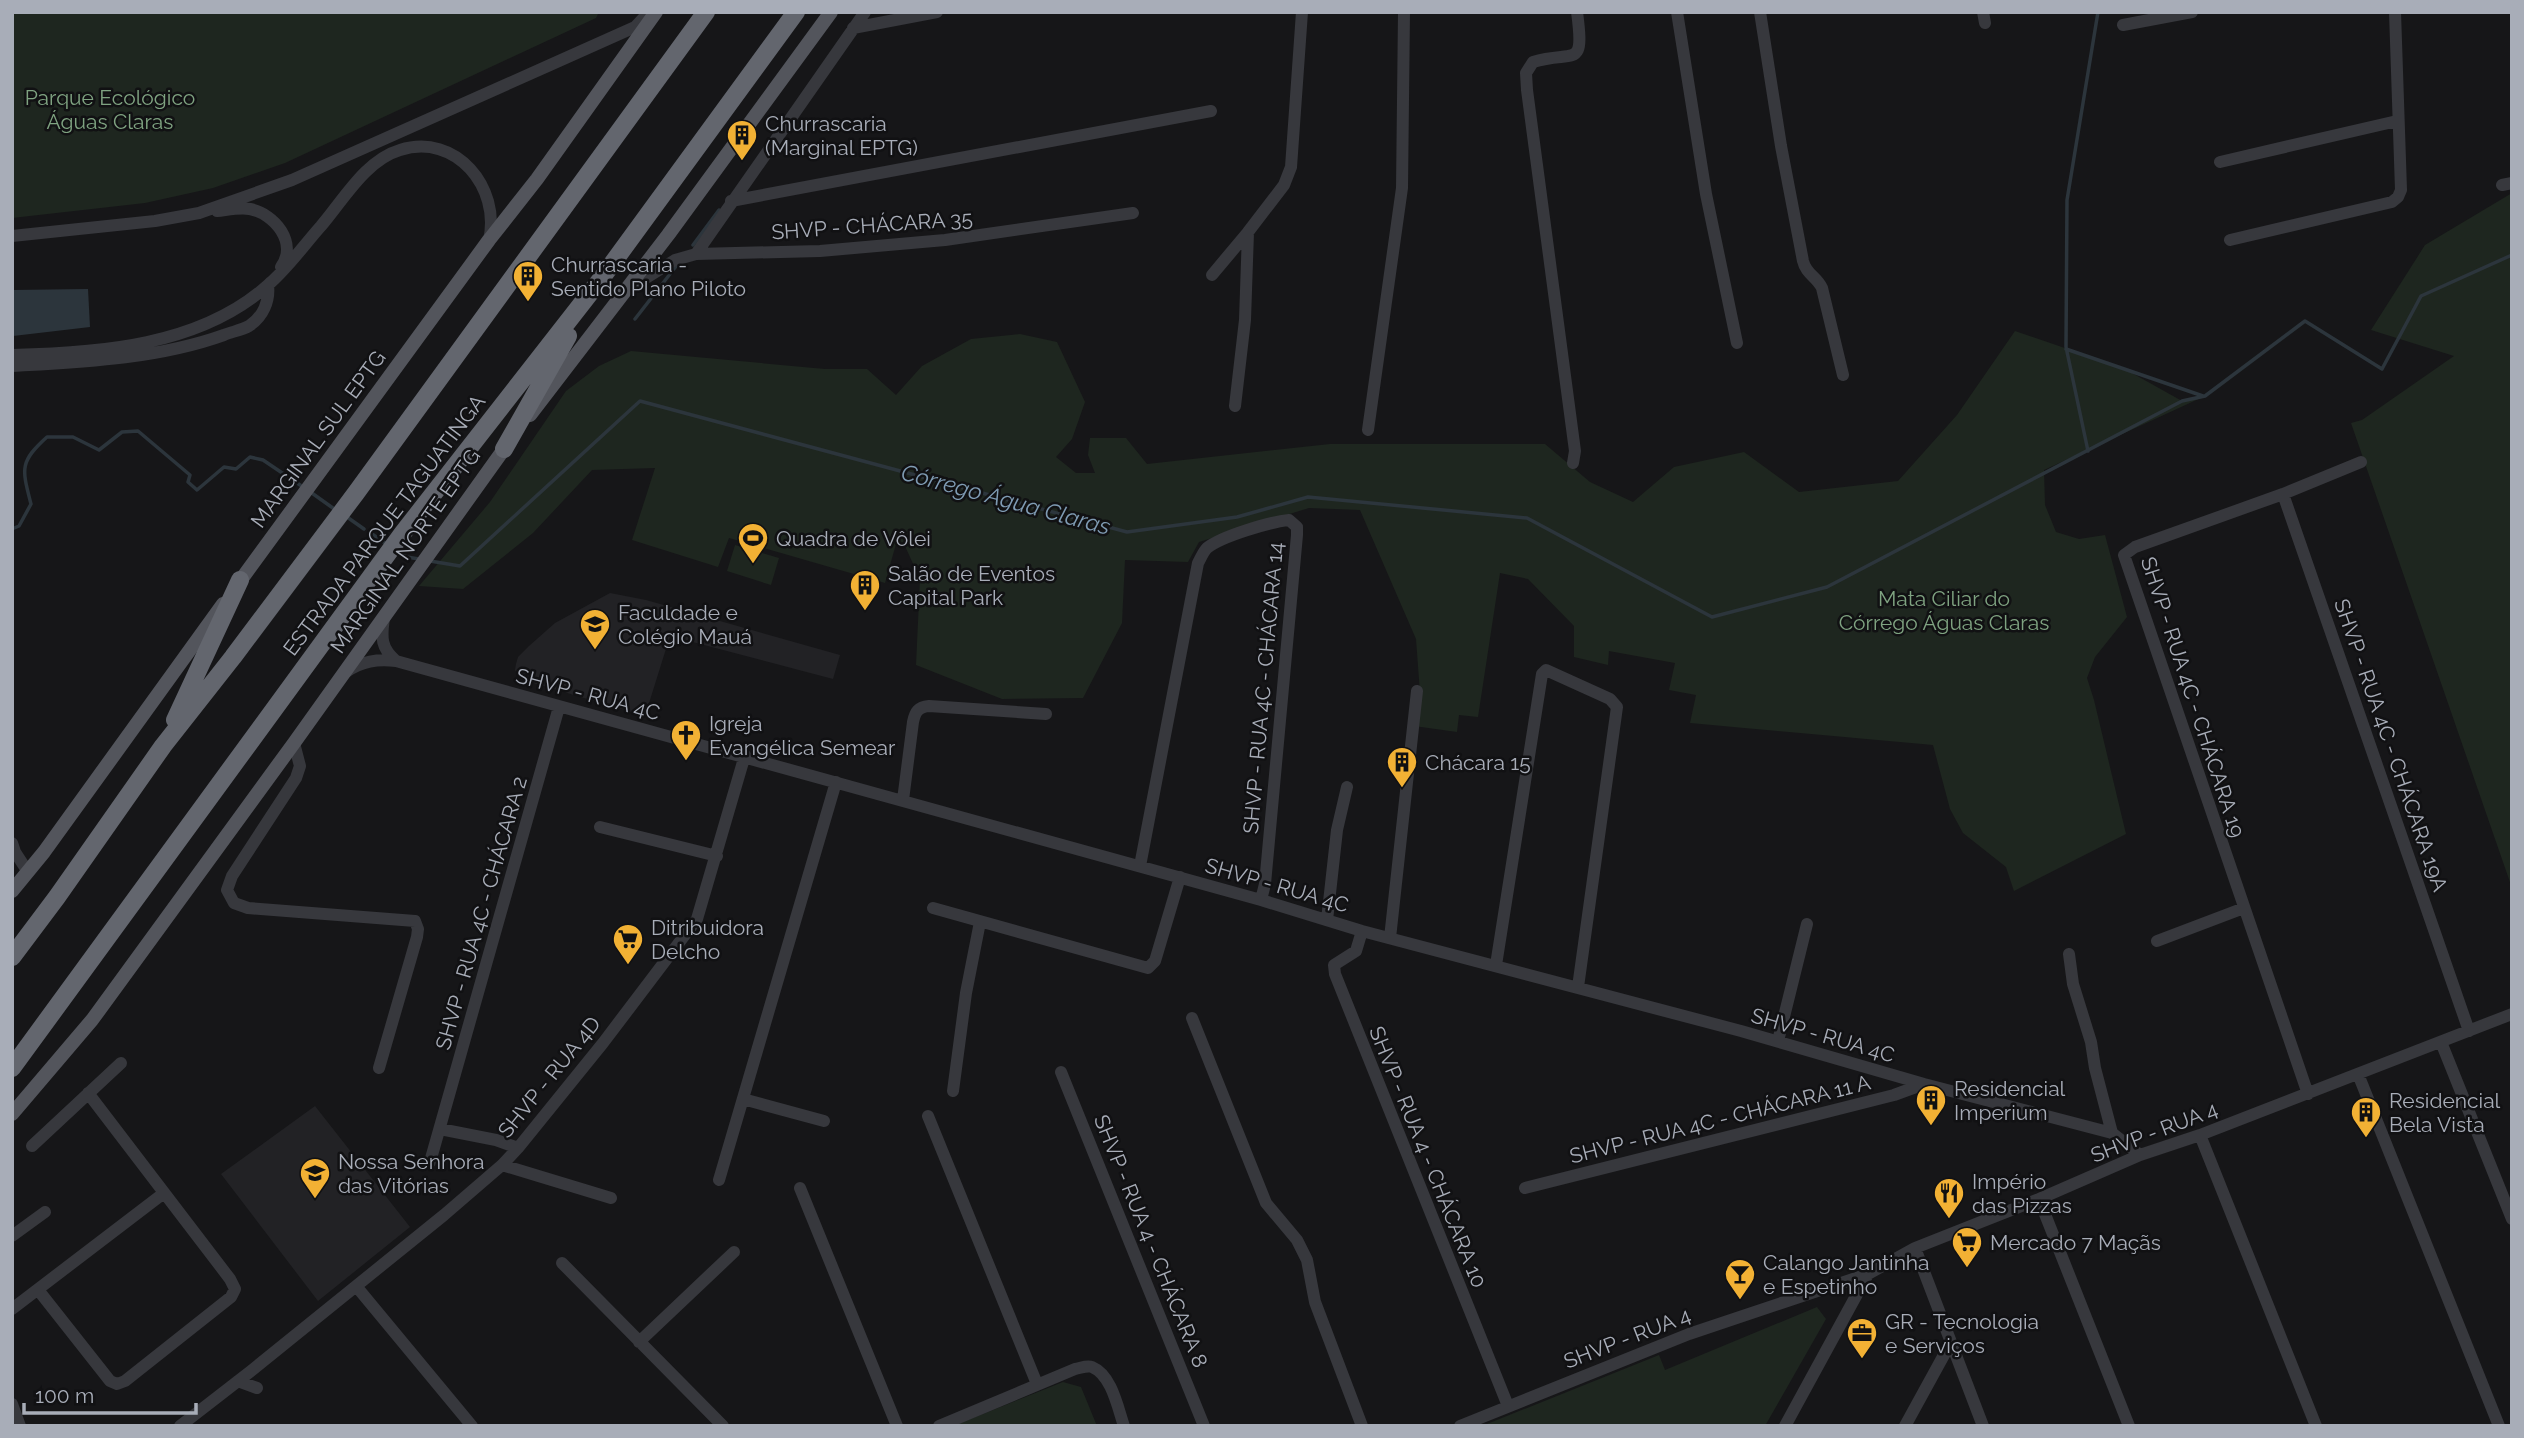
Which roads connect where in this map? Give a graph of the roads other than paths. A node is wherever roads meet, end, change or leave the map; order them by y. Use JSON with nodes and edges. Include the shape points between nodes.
{"nodes":[{"id":1,"x":649,"y":12,"type":"edge"},
{"id":2,"x":656,"y":12,"type":"edge"},
{"id":3,"x":706,"y":12,"type":"edge"},
{"id":4,"x":796,"y":12,"type":"edge"},
{"id":5,"x":831,"y":12,"type":"edge"},
{"id":6,"x":865,"y":12,"type":"edge"},
{"id":7,"x":937,"y":12,"type":"edge"},
{"id":8,"x":1302,"y":12,"type":"edge"},
{"id":9,"x":1404,"y":12,"type":"edge"},
{"id":10,"x":1577,"y":12,"type":"edge"},
{"id":11,"x":1678,"y":12,"type":"edge"},
{"id":12,"x":1760,"y":12,"type":"edge"},
{"id":13,"x":2191,"y":12,"type":"edge"},
{"id":14,"x":2395,"y":12,"type":"edge"},
{"id":15,"x":2123,"y":25,"type":"dead end"},
{"id":16,"x":853,"y":28,"type":"junction"},
{"id":17,"x":1211,"y":111,"type":"dead end"},
{"id":18,"x":2397,"y":121,"type":"junction"},
{"id":19,"x":2220,"y":162,"type":"dead end"},
{"id":20,"x":731,"y":201,"type":"junction"},
{"id":21,"x":198,"y":213,"type":"junction"},
{"id":22,"x":1133,"y":213,"type":"dead end"},
{"id":23,"x":1248,"y":232,"type":"junction"},
{"id":24,"x":12,"y":236,"type":"edge"},
{"id":25,"x":489,"y":240,"type":"junction"},
{"id":26,"x":2230,"y":240,"type":"dead end"},
{"id":27,"x":695,"y":254,"type":"junction"},
{"id":28,"x":1212,"y":275,"type":"dead end"},
{"id":29,"x":601,"y":279,"type":"junction"},
{"id":30,"x":268,"y":285,"type":"junction"},
{"id":31,"x":623,"y":293,"type":"junction"},
{"id":32,"x":1737,"y":343,"type":"dead end"},
{"id":33,"x":12,"y":355,"type":"edge"},
{"id":34,"x":12,"y":366,"type":"edge"},
{"id":35,"x":1843,"y":376,"type":"dead end"},
{"id":36,"x":1235,"y":405,"type":"dead end"},
{"id":37,"x":1368,"y":430,"type":"dead end"},
{"id":38,"x":504,"y":449,"type":"junction"},
{"id":39,"x":2361,"y":462,"type":"dead end"},
{"id":40,"x":1573,"y":463,"type":"dead end"},
{"id":41,"x":2283,"y":494,"type":"junction"},
{"id":42,"x":240,"y":580,"type":"junction"},
{"id":43,"x":385,"y":614,"type":"junction"},
{"id":44,"x":396,"y":661,"type":"junction"},
{"id":45,"x":342,"y":676,"type":"junction"},
{"id":46,"x":1417,"y":691,"type":"dead end"},
{"id":47,"x":559,"y":708,"type":"junction"},
{"id":48,"x":1046,"y":715,"type":"dead end"},
{"id":49,"x":294,"y":743,"type":"junction"},
{"id":50,"x":163,"y":746,"type":"junction"},
{"id":51,"x":745,"y":755,"type":"junction"},
{"id":52,"x":836,"y":782,"type":"junction"},
{"id":53,"x":1347,"y":787,"type":"dead end"},
{"id":54,"x":902,"y":800,"type":"junction"},
{"id":55,"x":600,"y":827,"type":"dead end"},
{"id":56,"x":12,"y":844,"type":"edge"},
{"id":57,"x":717,"y":856,"type":"junction"},
{"id":58,"x":1140,"y":866,"type":"junction"},
{"id":59,"x":28,"y":872,"type":"junction"},
{"id":60,"x":1180,"y":877,"type":"junction"},
{"id":61,"x":12,"y":891,"type":"edge"},
{"id":62,"x":1261,"y":900,"type":"junction"},
{"id":63,"x":933,"y":908,"type":"dead end"},
{"id":64,"x":2244,"y":908,"type":"junction"},
{"id":65,"x":1327,"y":920,"type":"junction"},
{"id":66,"x":980,"y":922,"type":"junction"},
{"id":67,"x":1807,"y":924,"type":"dead end"},
{"id":68,"x":1362,"y":931,"type":"junction"},
{"id":69,"x":1390,"y":938,"type":"junction"},
{"id":70,"x":2157,"y":941,"type":"dead end"},
{"id":71,"x":2068,"y":954,"type":"dead end"},
{"id":72,"x":12,"y":957,"type":"edge"},
{"id":73,"x":1496,"y":965,"type":"junction"},
{"id":74,"x":1578,"y":988,"type":"junction"},
{"id":75,"x":2512,"y":1014,"type":"edge"},
{"id":76,"x":1192,"y":1018,"type":"dead end"},
{"id":77,"x":2469,"y":1031,"type":"junction"},
{"id":78,"x":1778,"y":1041,"type":"junction"},
{"id":79,"x":2441,"y":1042,"type":"junction"},
{"id":80,"x":121,"y":1063,"type":"dead end"},
{"id":81,"x":12,"y":1068,"type":"edge"},
{"id":82,"x":379,"y":1068,"type":"dead end"},
{"id":83,"x":1061,"y":1072,"type":"dead end"},
{"id":84,"x":2358,"y":1074,"type":"junction"},
{"id":85,"x":1924,"y":1084,"type":"junction"},
{"id":86,"x":953,"y":1091,"type":"dead end"},
{"id":87,"x":88,"y":1093,"type":"junction"},
{"id":88,"x":2308,"y":1094,"type":"junction"},
{"id":89,"x":743,"y":1099,"type":"junction"},
{"id":90,"x":12,"y":1114,"type":"edge"},
{"id":91,"x":928,"y":1116,"type":"dead end"},
{"id":92,"x":824,"y":1121,"type":"dead end"},
{"id":93,"x":440,"y":1129,"type":"junction"},
{"id":94,"x":2112,"y":1133,"type":"junction"},
{"id":95,"x":2200,"y":1135,"type":"junction"},
{"id":96,"x":32,"y":1146,"type":"dead end"},
{"id":97,"x":518,"y":1148,"type":"junction"},
{"id":98,"x":2140,"y":1155,"type":"junction"},
{"id":99,"x":430,"y":1162,"type":"dead end"},
{"id":100,"x":502,"y":1165,"type":"junction"},
{"id":101,"x":719,"y":1180,"type":"dead end"},
{"id":102,"x":800,"y":1188,"type":"dead end"},
{"id":103,"x":1525,"y":1188,"type":"dead end"},
{"id":104,"x":164,"y":1193,"type":"junction"},
{"id":105,"x":611,"y":1198,"type":"dead end"},
{"id":106,"x":2039,"y":1199,"type":"junction"},
{"id":107,"x":45,"y":1212,"type":"dead end"},
{"id":108,"x":2512,"y":1219,"type":"edge"},
{"id":109,"x":12,"y":1236,"type":"edge"},
{"id":110,"x":1915,"y":1248,"type":"junction"},
{"id":111,"x":734,"y":1252,"type":"dead end"},
{"id":112,"x":562,"y":1262,"type":"dead end"},
{"id":113,"x":1868,"y":1274,"type":"junction"},
{"id":114,"x":356,"y":1286,"type":"junction"},
{"id":115,"x":39,"y":1290,"type":"junction"},
{"id":116,"x":12,"y":1309,"type":"edge"},
{"id":117,"x":639,"y":1342,"type":"junction"},
{"id":118,"x":1950,"y":1344,"type":"junction"},
{"id":119,"x":1037,"y":1384,"type":"junction"},
{"id":120,"x":12,"y":1404,"type":"edge"},
{"id":121,"x":1508,"y":1406,"type":"junction"},
{"id":122,"x":20,"y":1426,"type":"edge"},
{"id":123,"x":180,"y":1426,"type":"edge"},
{"id":124,"x":472,"y":1426,"type":"edge"},
{"id":125,"x":723,"y":1426,"type":"edge"},
{"id":126,"x":897,"y":1426,"type":"edge"},
{"id":127,"x":939,"y":1426,"type":"edge"},
{"id":128,"x":1125,"y":1426,"type":"edge"},
{"id":129,"x":1204,"y":1426,"type":"edge"},
{"id":130,"x":1362,"y":1426,"type":"edge"},
{"id":131,"x":1460,"y":1426,"type":"edge"},
{"id":132,"x":1785,"y":1426,"type":"edge"},
{"id":133,"x":1905,"y":1426,"type":"edge"},
{"id":134,"x":1983,"y":1426,"type":"edge"},
{"id":135,"x":2129,"y":1426,"type":"edge"},
{"id":136,"x":2316,"y":1426,"type":"edge"},
{"id":137,"x":2498,"y":1426,"type":"edge"}],
"edges":[{"from":1,"to":21,"type":"street","via":[[635,27],[292,180]]},
{"from":2,"to":25,"type":"main road","name":"MARGINAL SUL EPTG"},
{"from":3,"to":50,"type":"highway","name":"ESTRADA PARQUE TAGUATINGA","via":[[356,493]]},
{"from":4,"to":29,"type":"highway","name":"ESTRADA PARQUE TAGUATINGA"},
{"from":5,"to":31,"type":"main road","name":"MARGINAL NORTE EPTG"},
{"from":6,"to":16,"type":"street"},
{"from":7,"to":16,"type":"street"},
{"from":8,"to":23,"type":"street","via":[[1291,167],[1284,185]]},
{"from":9,"to":37,"type":"street","via":[[1402,188]]},
{"from":10,"to":40,"type":"street","via":[[1578,50],[1573,55],[1532,62],[1526,73]]},
{"from":11,"to":32,"type":"street","via":[[1706,194]]},
{"from":12,"to":35,"type":"street","via":[[1803,261],[1822,288]]},
{"from":13,"to":15,"type":"street"},
{"from":14,"to":18,"type":"street"},
{"from":16,"to":20,"type":"street"},
{"from":17,"to":20,"type":"street","name":"SHVP - CHÁCARA 35"},
{"from":18,"to":19,"type":"street"},
{"from":18,"to":26,"type":"street","via":[[2401,190],[2395,200]]},
{"from":20,"to":27,"type":"street"},
{"from":21,"to":24,"type":"street"},
{"from":21,"to":30,"type":"street","via":[[247,208],[266,214],[279,225],[286,243],[285,261]]},
{"from":22,"to":27,"type":"street","name":"SHVP - CHÁCARA 35","via":[[945,240],[820,251]]},
{"from":23,"to":28,"type":"street"},
{"from":23,"to":36,"type":"street","via":[[1245,320]]},
{"from":25,"to":30,"type":"street","via":[[491,211],[477,174],[446,151],[415,146],[387,155],[366,172]]},
{"from":25,"to":42,"type":"main road","name":"MARGINAL SUL EPTG"},
{"from":27,"to":31,"type":"street","name":"SHVP - CHÁCARA 35","via":[[654,271]]},
{"from":29,"to":38,"type":"highway"},
{"from":29,"to":81,"type":"highway","name":"ESTRADA PARQUE TAGUATINGA","via":[[402,534]]},
{"from":30,"to":33,"type":"street","via":[[198,327],[147,343]]},
{"from":30,"to":34,"type":"street","via":[[270,298],[249,326],[199,344],[127,357]]},
{"from":31,"to":38,"type":"main road","name":"MARGINAL NORTE EPTG"},
{"from":38,"to":43,"type":"main road","name":"MARGINAL NORTE EPTG"},
{"from":39,"to":41,"type":"street","name":"SHVP - RUA 4C - CHÁCARA 19"},
{"from":41,"to":64,"type":"street","name":"SHVP - RUA 4C - CHÁCARA 19","via":[[2135,547],[2124,555]]},
{"from":41,"to":77,"type":"street","name":"SHVP - RUA 4C - CHÁCARA 19A"},
{"from":42,"to":50,"type":"highway"},
{"from":42,"to":59,"type":"main road","name":"MARGINAL SUL EPTG"},
{"from":43,"to":44,"type":"street","via":[[382,642]]},
{"from":43,"to":45,"type":"main road","name":"MARGINAL NORTE EPTG"},
{"from":44,"to":45,"type":"street","name":"SHVP - RUA 4C","via":[[368,662]]},
{"from":44,"to":47,"type":"street","name":"SHVP - RUA 4C"},
{"from":45,"to":49,"type":"main road","name":"MARGINAL NORTE EPTG"},
{"from":46,"to":69,"type":"street"},
{"from":47,"to":51,"type":"street","name":"SHVP - RUA 4C"},
{"from":47,"to":93,"type":"street","name":"SHVP - RUA 4C - CHÁCARA 2"},
{"from":48,"to":54,"type":"street","via":[[920,708],[913,722]]},
{"from":49,"to":82,"type":"street","via":[[300,759],[296,778],[227,890],[234,903],[248,908],[415,921],[418,929]]},
{"from":49,"to":90,"type":"main road","name":"MARGINAL NORTE EPTG","via":[[92,1020]]},
{"from":50,"to":72,"type":"highway","name":"ESTRADA PARQUE TAGUATINGA"},
{"from":51,"to":52,"type":"street","name":"SHVP - RUA 4C"},
{"from":51,"to":57,"type":"street","name":"SHVP - RUA 4D"},
{"from":52,"to":54,"type":"street","name":"SHVP - RUA 4C"},
{"from":52,"to":89,"type":"street"},
{"from":53,"to":65,"type":"street"},
{"from":54,"to":58,"type":"street","name":"SHVP - RUA 4C"},
{"from":55,"to":57,"type":"street"},
{"from":56,"to":59,"type":"street"},
{"from":57,"to":97,"type":"street","name":"SHVP - RUA 4D","via":[[690,930]]},
{"from":58,"to":60,"type":"street","name":"SHVP - RUA 4C"},
{"from":58,"to":62,"type":"street","name":"SHVP - RUA 4C - CHÁCARA 14","via":[[1198,563],[1212,545],[1289,520],[1297,527],[1297,535]]},
{"from":59,"to":61,"type":"main road","name":"MARGINAL SUL EPTG"},
{"from":60,"to":62,"type":"street","name":"SHVP - RUA 4C"},
{"from":60,"to":66,"type":"street","via":[[1155,961],[1148,968]]},
{"from":62,"to":65,"type":"street","name":"SHVP - RUA 4C"},
{"from":63,"to":66,"type":"street"},
{"from":64,"to":70,"type":"street"},
{"from":64,"to":88,"type":"street","name":"SHVP - RUA 4C - CHÁCARA 19"},
{"from":65,"to":68,"type":"street","name":"SHVP - RUA 4C"},
{"from":66,"to":86,"type":"street"},
{"from":67,"to":78,"type":"street"},
{"from":68,"to":69,"type":"street","name":"SHVP - RUA 4C"},
{"from":68,"to":121,"type":"street","name":"SHVP - RUA 4 - CHÁCARA 10","via":[[1356,951],[1334,965],[1335,974]]},
{"from":69,"to":73,"type":"street","name":"SHVP - RUA 4C"},
{"from":71,"to":94,"type":"street"},
{"from":73,"to":74,"type":"street","name":"SHVP - RUA 4C"},
{"from":73,"to":74,"type":"street","via":[[1541,676],[1546,670],[1614,701],[1618,711]]},
{"from":74,"to":78,"type":"street","name":"SHVP - RUA 4C"},
{"from":75,"to":77,"type":"street","name":"SHVP - RUA 4"},
{"from":76,"to":130,"type":"street","via":[[1262,1195],[1307,1260],[1315,1302]]},
{"from":77,"to":79,"type":"street","name":"SHVP - RUA 4"},
{"from":78,"to":85,"type":"street","name":"SHVP - RUA 4C"},
{"from":79,"to":84,"type":"street","name":"SHVP - RUA 4"},
{"from":79,"to":108,"type":"street"},
{"from":80,"to":87,"type":"street"},
{"from":83,"to":129,"type":"street","name":"SHVP - RUA 4 - CHÁCARA 8"},
{"from":84,"to":88,"type":"street","name":"SHVP - RUA 4"},
{"from":84,"to":137,"type":"street"},
{"from":85,"to":94,"type":"street","name":"SHVP - RUA 4C"},
{"from":85,"to":103,"type":"street","name":"SHVP - RUA 4C - CHÁCARA 11 A"},
{"from":87,"to":96,"type":"street"},
{"from":87,"to":104,"type":"street"},
{"from":88,"to":95,"type":"street","name":"SHVP - RUA 4"},
{"from":89,"to":92,"type":"street"},
{"from":89,"to":101,"type":"street"},
{"from":91,"to":119,"type":"street"},
{"from":93,"to":97,"type":"street"},
{"from":93,"to":99,"type":"street","name":"SHVP - RUA 4C - CHÁCARA 2"},
{"from":94,"to":98,"type":"street","name":"SHVP - RUA 4C"},
{"from":95,"to":98,"type":"street","name":"SHVP - RUA 4"},
{"from":95,"to":136,"type":"street"},
{"from":97,"to":100,"type":"street","name":"SHVP - RUA 4D"},
{"from":98,"to":106,"type":"street","name":"SHVP - RUA 4"},
{"from":100,"to":105,"type":"street"},
{"from":100,"to":114,"type":"street","name":"SHVP - RUA 4D"},
{"from":102,"to":126,"type":"street"},
{"from":104,"to":115,"type":"street"},
{"from":104,"to":115,"type":"street","via":[[230,1279],[234,1295],[125,1381],[110,1381]]},
{"from":106,"to":110,"type":"street","name":"SHVP - RUA 4"},
{"from":106,"to":135,"type":"street"},
{"from":107,"to":109,"type":"street"},
{"from":110,"to":113,"type":"street","name":"SHVP - RUA 4"},
{"from":110,"to":118,"type":"street"},
{"from":111,"to":117,"type":"street"},
{"from":112,"to":117,"type":"street"},
{"from":113,"to":121,"type":"street","name":"SHVP - RUA 4","via":[[1689,1334]]},
{"from":113,"to":132,"type":"street"},
{"from":114,"to":123,"type":"street","name":"SHVP - RUA 4D"},
{"from":114,"to":124,"type":"street"},
{"from":115,"to":116,"type":"street"},
{"from":117,"to":125,"type":"street"},
{"from":118,"to":133,"type":"street"},
{"from":118,"to":134,"type":"street"},
{"from":119,"to":127,"type":"street"},
{"from":119,"to":128,"type":"street","via":[[1092,1367],[1105,1378]]},
{"from":120,"to":122,"type":"street"},
{"from":121,"to":131,"type":"street","name":"SHVP - RUA 4"}]}
